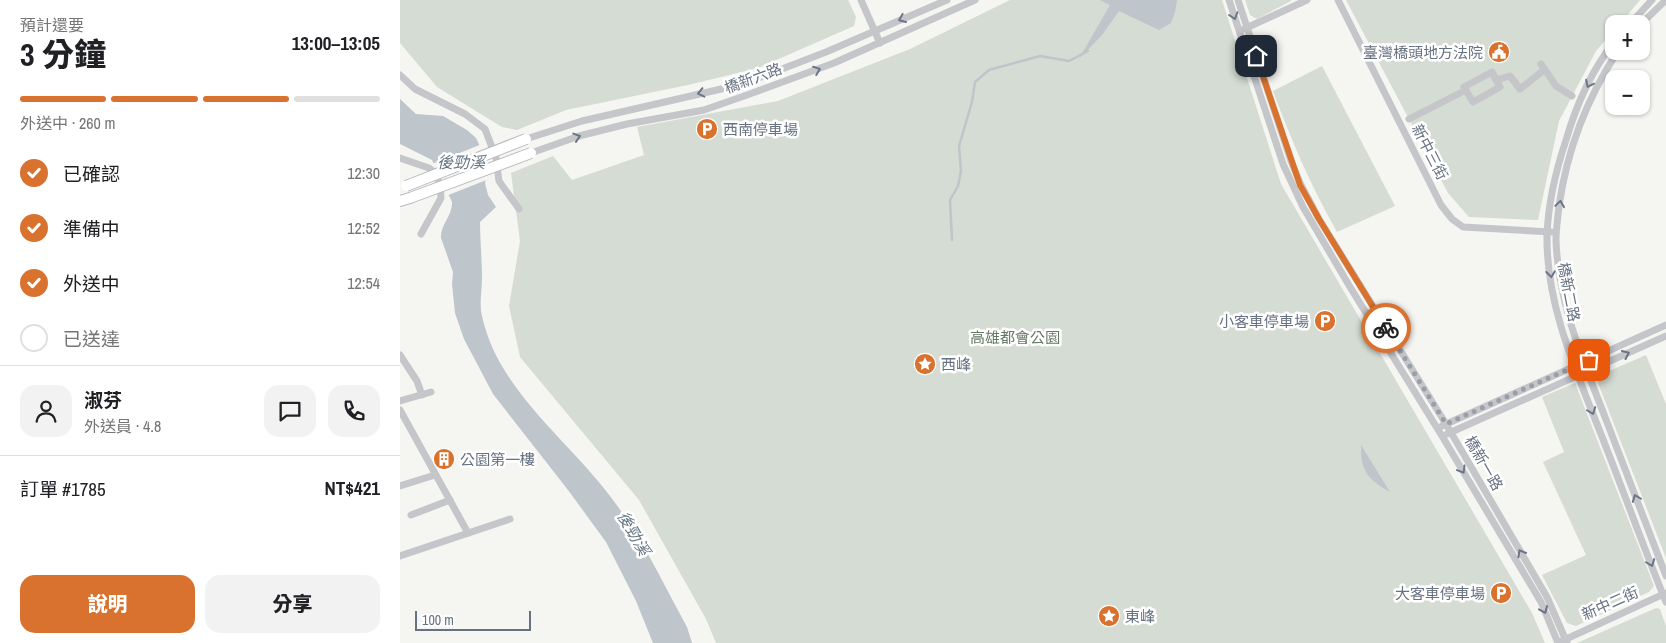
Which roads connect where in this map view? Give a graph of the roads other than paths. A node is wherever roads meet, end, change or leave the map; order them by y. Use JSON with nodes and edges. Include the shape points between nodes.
{"nodes":[{"id":1,"x":861,"y":0,"type":"edge"},
{"id":2,"x":947,"y":0,"type":"edge"},
{"id":3,"x":975,"y":0,"type":"edge"},
{"id":4,"x":1229,"y":0,"type":"edge"},
{"id":5,"x":1238,"y":0,"type":"edge"},
{"id":6,"x":1307,"y":0,"type":"edge"},
{"id":7,"x":1338,"y":0,"type":"edge"},
{"id":8,"x":1652,"y":0,"type":"edge"},
{"id":9,"x":1666,"y":0,"type":"edge"},
{"id":10,"x":1638,"y":15,"type":"edge"},
{"id":11,"x":1650,"y":15,"type":"edge"},
{"id":12,"x":1247,"y":28,"type":"junction"},
{"id":13,"x":875,"y":31,"type":"junction"},
{"id":14,"x":1239,"y":31,"type":"junction"},
{"id":15,"x":880,"y":43,"type":"junction"},
{"id":16,"x":1605,"y":56,"type":"edge"},
{"id":17,"x":1612,"y":60,"type":"edge"},
{"id":18,"x":400,"y":75,"type":"edge"},
{"id":19,"x":1496,"y":80,"type":"junction"},
{"id":20,"x":1466,"y":90,"type":"junction"},
{"id":21,"x":1572,"y":96,"type":"dead end"},
{"id":22,"x":1409,"y":119,"type":"dead end"},
{"id":23,"x":526,"y":139,"type":"joint"},
{"id":24,"x":531,"y":153,"type":"joint"},
{"id":25,"x":400,"y":158,"type":"edge"},
{"id":26,"x":403,"y":187,"type":"edge"},
{"id":27,"x":405,"y":199,"type":"edge"},
{"id":28,"x":519,"y":209,"type":"dead end"},
{"id":29,"x":1548,"y":232,"type":"junction"},
{"id":30,"x":1556,"y":232,"type":"junction"},
{"id":31,"x":421,"y":234,"type":"dead end"},
{"id":32,"x":1666,"y":325,"type":"edge"},
{"id":33,"x":1666,"y":336,"type":"edge"},
{"id":34,"x":400,"y":355,"type":"edge"},
{"id":35,"x":1583,"y":362,"type":"junction"},
{"id":36,"x":1575,"y":366,"type":"junction"},
{"id":37,"x":1587,"y":371,"type":"junction"},
{"id":38,"x":1579,"y":375,"type":"junction"},
{"id":39,"x":431,"y":392,"type":"dead end"},
{"id":40,"x":422,"y":395,"type":"junction"},
{"id":41,"x":400,"y":401,"type":"edge"},
{"id":42,"x":400,"y":410,"type":"edge"},
{"id":43,"x":1446,"y":424,"type":"junction"},
{"id":44,"x":1437,"y":428,"type":"junction"},
{"id":45,"x":1450,"y":432,"type":"junction"},
{"id":46,"x":1442,"y":436,"type":"junction"},
{"id":47,"x":435,"y":474,"type":"junction"},
{"id":48,"x":400,"y":486,"type":"edge"},
{"id":49,"x":450,"y":500,"type":"junction"},
{"id":50,"x":411,"y":514,"type":"dead end"},
{"id":51,"x":510,"y":519,"type":"dead end"},
{"id":52,"x":468,"y":533,"type":"junction"},
{"id":53,"x":400,"y":556,"type":"edge"},
{"id":54,"x":1666,"y":576,"type":"edge"},
{"id":55,"x":1664,"y":594,"type":"edge"},
{"id":56,"x":1666,"y":602,"type":"edge"},
{"id":57,"x":1566,"y":641,"type":"edge"},
{"id":58,"x":1558,"y":643,"type":"edge"}],
"edges":[{"from":1,"to":13,"type":"street"},
{"from":2,"to":13,"type":"street","name":"橋新六路","one_way":true},
{"from":3,"to":15,"type":"street","name":"橋新六路"},
{"from":4,"to":14,"type":"street","name":"橋新一路","one_way":true},
{"from":5,"to":12,"type":"street","name":"橋新一路"},
{"from":6,"to":12,"type":"street"},
{"from":7,"to":29,"type":"street","name":"新中三街","via":[[1441,205],[1452,219],[1463,227]]},
{"from":8,"to":10,"type":"street"},
{"from":9,"to":11,"type":"street"},
{"from":12,"to":14,"type":"street"},
{"from":12,"to":43,"type":"street","name":"橋新一路","via":[[1300,185]]},
{"from":13,"to":15,"type":"street"},
{"from":13,"to":23,"type":"street","name":"橋新六路","one_way":true,"via":[[743,84],[590,119]]},
{"from":14,"to":44,"type":"street","name":"橋新一路","via":[[1294,190]]},
{"from":24,"to":15,"type":"street","name":"橋新六路","one_way":true,"via":[[626,124],[704,110]]},
{"from":16,"to":29,"type":"street","name":"橋新二路","one_way":true,"via":[[1572,118],[1560,159]]},
{"from":30,"to":17,"type":"street","name":"橋新二路","one_way":true,"via":[[1561,194],[1580,122]]},
{"from":18,"to":28,"type":"street","via":[[415,89],[466,114],[485,129],[496,158],[499,181]]},
{"from":19,"to":20,"type":"street","via":[[1492,72],[1464,87]]},
{"from":19,"to":20,"type":"street","via":[[1500,87],[1473,102]]},
{"from":19,"to":21,"type":"street","via":[[1510,76],[1520,89],[1543,67],[1556,86]]},
{"from":20,"to":22,"type":"street"},
{"from":23,"to":26,"type":"street","bridge":true},
{"from":24,"to":27,"type":"street","bridge":true},
{"from":25,"to":31,"type":"street","via":[[429,168],[440,184],[442,194],[439,203]]},
{"from":29,"to":30,"type":"street","name":"新中三街"},
{"from":29,"to":36,"type":"street","name":"橋新二路","one_way":true,"via":[[1553,291]]},
{"from":30,"to":35,"type":"street","name":"橋新二路","via":[[1565,305]]},
{"from":32,"to":35,"type":"street"},
{"from":37,"to":33,"type":"street","one_way":true},
{"from":34,"to":40,"type":"street"},
{"from":35,"to":36,"type":"street"},
{"from":35,"to":37,"type":"street","name":"橋新二路"},
{"from":36,"to":38,"type":"street","name":"橋新二路"},
{"from":36,"to":43,"type":"street"},
{"from":37,"to":38,"type":"street"},
{"from":54,"to":37,"type":"street","name":"橋新二路","one_way":true},
{"from":38,"to":45,"type":"street"},
{"from":38,"to":55,"type":"street","name":"橋新二路","one_way":true},
{"from":39,"to":40,"type":"street"},
{"from":40,"to":41,"type":"street"},
{"from":42,"to":47,"type":"street"},
{"from":43,"to":44,"type":"street"},
{"from":43,"to":45,"type":"street","name":"橋新一路"},
{"from":44,"to":46,"type":"street","name":"橋新一路"},
{"from":45,"to":46,"type":"street"},
{"from":57,"to":45,"type":"street","name":"橋新一路","one_way":true,"via":[[1547,597]]},
{"from":46,"to":58,"type":"street","name":"橋新一路","one_way":true,"via":[[1540,602]]},
{"from":47,"to":48,"type":"street"},
{"from":47,"to":49,"type":"street"},
{"from":49,"to":50,"type":"street"},
{"from":49,"to":52,"type":"street"},
{"from":51,"to":52,"type":"street"},
{"from":52,"to":53,"type":"street"},
{"from":55,"to":56,"type":"street","name":"橋新二路"},
{"from":55,"to":57,"type":"street","name":"新中二街"},
{"from":57,"to":58,"type":"street","name":"新中二街"}]}
